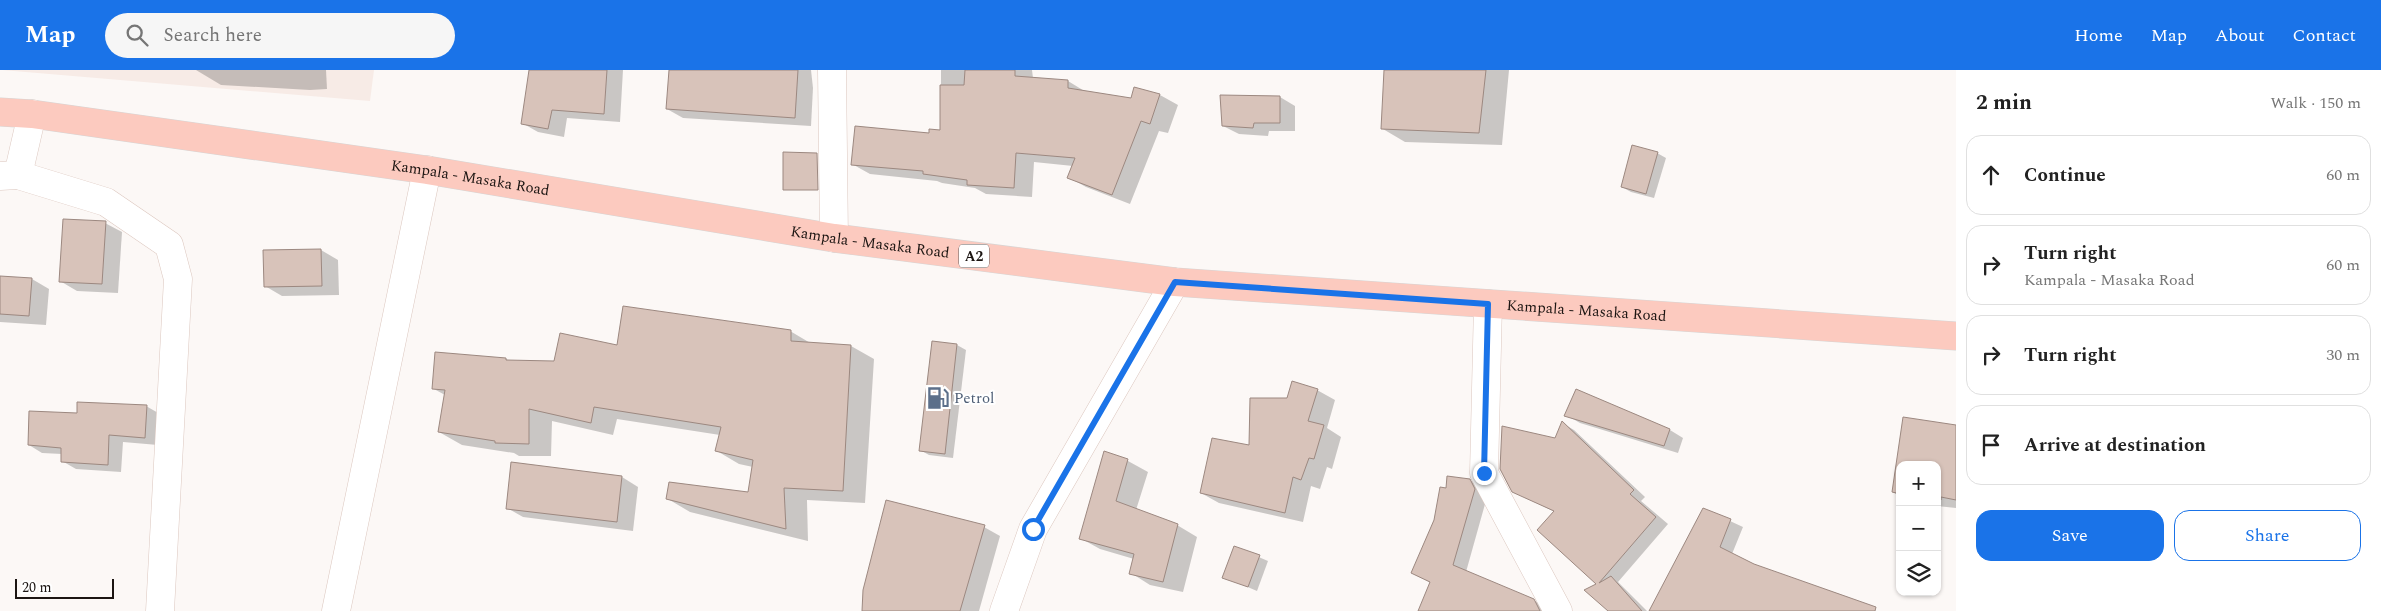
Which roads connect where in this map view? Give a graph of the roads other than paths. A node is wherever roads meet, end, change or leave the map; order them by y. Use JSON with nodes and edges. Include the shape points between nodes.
{"nodes":[{"id":1,"x":832,"y":70,"type":"edge"},
{"id":2,"x":0,"y":112,"type":"edge"},
{"id":3,"x":32,"y":114,"type":"junction"},
{"id":4,"x":427,"y":170,"type":"junction"},
{"id":5,"x":9,"y":175,"type":"edge"},
{"id":6,"x":834,"y":238,"type":"junction"},
{"id":7,"x":1175,"y":282,"type":"junction"},
{"id":8,"x":1488,"y":304,"type":"junction"},
{"id":9,"x":1956,"y":336,"type":"edge"},
{"id":10,"x":160,"y":611,"type":"edge"},
{"id":11,"x":336,"y":611,"type":"edge"},
{"id":12,"x":1004,"y":611,"type":"edge"},
{"id":13,"x":1558,"y":611,"type":"edge"}],
"edges":[{"from":1,"to":6,"type":"street"},
{"from":2,"to":3,"type":"main road","name":"Kampala - Masaka Road","number":"A2"},
{"from":3,"to":4,"type":"main road","name":"Kampala - Masaka Road","number":"A2"},
{"from":3,"to":5,"type":"street"},
{"from":4,"to":6,"type":"main road","name":"Kampala - Masaka Road","number":"A2"},
{"from":4,"to":11,"type":"street"},
{"from":5,"to":10,"type":"street","via":[[106,202],[169,245],[178,279]]},
{"from":6,"to":7,"type":"main road","name":"Kampala - Masaka Road","number":"A2"},
{"from":7,"to":8,"type":"main road","name":"Kampala - Masaka Road","number":"A2"},
{"from":7,"to":12,"type":"street","via":[[1033,529]]},
{"from":8,"to":9,"type":"main road","name":"Kampala - Masaka Road","number":"A2"},
{"from":8,"to":13,"type":"street","via":[[1484,473]]}]}
